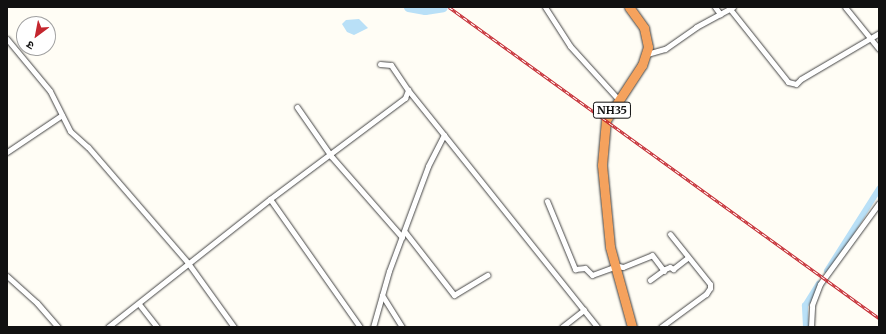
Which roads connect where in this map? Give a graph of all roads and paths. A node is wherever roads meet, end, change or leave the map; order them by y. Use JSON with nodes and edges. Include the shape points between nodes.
{"nodes":[{"id":1,"x":629,"y":7,"type":"edge"},
{"id":2,"x":715,"y":7,"type":"edge"},
{"id":3,"x":845,"y":7,"type":"edge"},
{"id":4,"x":545,"y":8,"type":"edge"},
{"id":5,"x":732,"y":8,"type":"edge"},
{"id":6,"x":720,"y":14,"type":"junction"},
{"id":7,"x":879,"y":33,"type":"edge"},
{"id":8,"x":870,"y":38,"type":"junction"},
{"id":9,"x":7,"y":39,"type":"edge"},
{"id":10,"x":879,"y":49,"type":"edge"},
{"id":11,"x":647,"y":54,"type":"junction"},
{"id":12,"x":380,"y":64,"type":"dead end"},
{"id":13,"x":408,"y":90,"type":"junction"},
{"id":14,"x":619,"y":100,"type":"junction"},
{"id":15,"x":297,"y":107,"type":"dead end"},
{"id":16,"x":62,"y":115,"type":"junction"},
{"id":17,"x":444,"y":135,"type":"junction"},
{"id":18,"x":7,"y":152,"type":"edge"},
{"id":19,"x":331,"y":156,"type":"junction"},
{"id":20,"x":270,"y":199,"type":"junction"},
{"id":21,"x":547,"y":201,"type":"dead end"},
{"id":22,"x":879,"y":203,"type":"edge"},
{"id":23,"x":403,"y":234,"type":"junction"},
{"id":24,"x":670,"y":234,"type":"dead end"},
{"id":25,"x":687,"y":258,"type":"junction"},
{"id":26,"x":188,"y":263,"type":"junction"},
{"id":27,"x":614,"y":266,"type":"junction"},
{"id":28,"x":664,"y":271,"type":"junction"},
{"id":29,"x":487,"y":275,"type":"dead end"},
{"id":30,"x":7,"y":276,"type":"edge"},
{"id":31,"x":650,"y":280,"type":"dead end"},
{"id":32,"x":382,"y":295,"type":"junction"},
{"id":33,"x":139,"y":304,"type":"junction"},
{"id":34,"x":584,"y":310,"type":"junction"},
{"id":35,"x":58,"y":327,"type":"edge"},
{"id":36,"x":108,"y":327,"type":"edge"},
{"id":37,"x":157,"y":327,"type":"edge"},
{"id":38,"x":234,"y":327,"type":"edge"},
{"id":39,"x":360,"y":327,"type":"edge"},
{"id":40,"x":372,"y":327,"type":"edge"},
{"id":41,"x":402,"y":327,"type":"edge"},
{"id":42,"x":562,"y":327,"type":"edge"},
{"id":43,"x":597,"y":327,"type":"edge"},
{"id":44,"x":632,"y":327,"type":"edge"},
{"id":45,"x":660,"y":327,"type":"edge"},
{"id":46,"x":811,"y":327,"type":"edge"}],
"edges":[{"from":1,"to":11,"type":"highway","via":[[647,33]]},
{"from":2,"to":6,"type":"street"},
{"from":3,"to":8,"type":"street"},
{"from":4,"to":14,"type":"street","via":[[570,46]]},
{"from":5,"to":6,"type":"street"},
{"from":5,"to":8,"type":"street","via":[[788,82],[796,84]]},
{"from":6,"to":11,"type":"street","via":[[665,49]]},
{"from":7,"to":8,"type":"street"},
{"from":8,"to":10,"type":"street"},
{"from":9,"to":16,"type":"street","via":[[50,91]]},
{"from":11,"to":14,"type":"highway","number":"NH35"},
{"from":12,"to":13,"type":"street","via":[[392,65]]},
{"from":13,"to":17,"type":"street"},
{"from":13,"to":19,"type":"street","via":[[405,98]]},
{"from":14,"to":27,"type":"highway","number":"NH35","via":[[606,120],[602,172],[607,227]]},
{"from":15,"to":19,"type":"street"},
{"from":16,"to":18,"type":"street"},
{"from":16,"to":26,"type":"street","via":[[72,134],[88,147]]},
{"from":17,"to":23,"type":"street","via":[[428,166]]},
{"from":17,"to":34,"type":"street"},
{"from":19,"to":20,"type":"street"},
{"from":19,"to":23,"type":"street"},
{"from":20,"to":26,"type":"street"},
{"from":20,"to":39,"type":"street"},
{"from":21,"to":27,"type":"street","via":[[575,269],[585,268],[592,275]]},
{"from":22,"to":46,"type":"street","via":[[820,284],[812,305]]},
{"from":23,"to":29,"type":"street","via":[[454,295]]},
{"from":23,"to":32,"type":"street"},
{"from":24,"to":25,"type":"street"},
{"from":25,"to":28,"type":"street","via":[[673,269],[670,267]]},
{"from":25,"to":45,"type":"street","via":[[710,284],[710,288],[706,294]]},
{"from":26,"to":33,"type":"street"},
{"from":26,"to":38,"type":"street"},
{"from":27,"to":28,"type":"street","via":[[623,267],[652,255]]},
{"from":27,"to":44,"type":"highway","number":"NH35"},
{"from":28,"to":31,"type":"street"},
{"from":30,"to":35,"type":"street","via":[[37,303]]},
{"from":32,"to":40,"type":"street"},
{"from":32,"to":41,"type":"street"},
{"from":33,"to":36,"type":"street"},
{"from":33,"to":37,"type":"street"},
{"from":34,"to":42,"type":"street"},
{"from":34,"to":43,"type":"street"}]}
